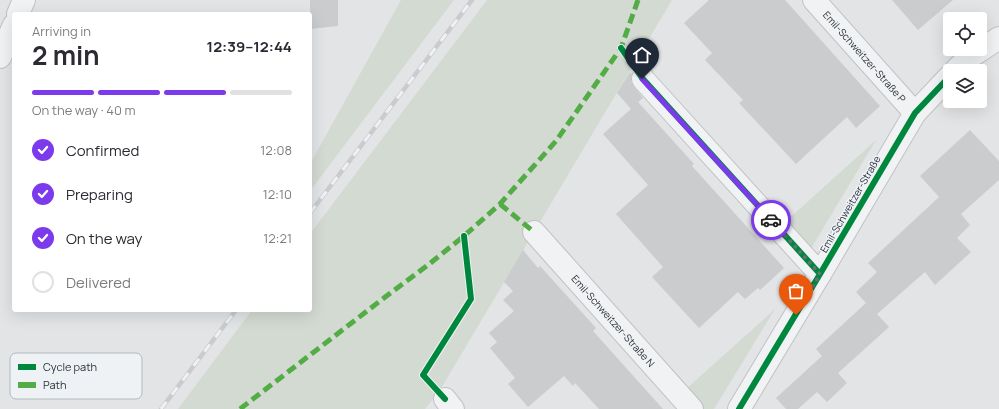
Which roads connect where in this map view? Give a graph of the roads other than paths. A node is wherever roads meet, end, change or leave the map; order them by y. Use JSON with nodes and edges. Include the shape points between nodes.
{"nodes":[{"id":1,"x":24,"y":0,"type":"edge"},
{"id":2,"x":814,"y":0,"type":"edge"},
{"id":3,"x":19,"y":12,"type":"edge"},
{"id":4,"x":12,"y":29,"type":"edge"},
{"id":5,"x":999,"y":38,"type":"edge"},
{"id":6,"x":0,"y":57,"type":"edge"},
{"id":7,"x":962,"y":64,"type":"edge"},
{"id":8,"x":642,"y":79,"type":"dead end"},
{"id":9,"x":943,"y":83,"type":"edge"},
{"id":10,"x":915,"y":113,"type":"junction"},
{"id":11,"x":534,"y":232,"type":"dead end"},
{"id":12,"x":820,"y":274,"type":"junction"},
{"id":13,"x":692,"y":409,"type":"edge"},
{"id":14,"x":739,"y":409,"type":"edge"}],
"edges":[{"from":1,"to":3,"type":"street"},
{"from":2,"to":10,"type":"street","name":"Emil-Schweitzer-Straße P"},
{"from":4,"to":6,"type":"street"},
{"from":5,"to":7,"type":"street"},
{"from":8,"to":12,"type":"street"},
{"from":9,"to":10,"type":"street","name":"Emil-Schweitzer-Straße"},
{"from":10,"to":12,"type":"street","name":"Emil-Schweitzer-Straße"},
{"from":11,"to":13,"type":"street","name":"Emil-Schweitzer-Straße N"},
{"from":12,"to":14,"type":"street","name":"Emil-Schweitzer-Straße"}]}
